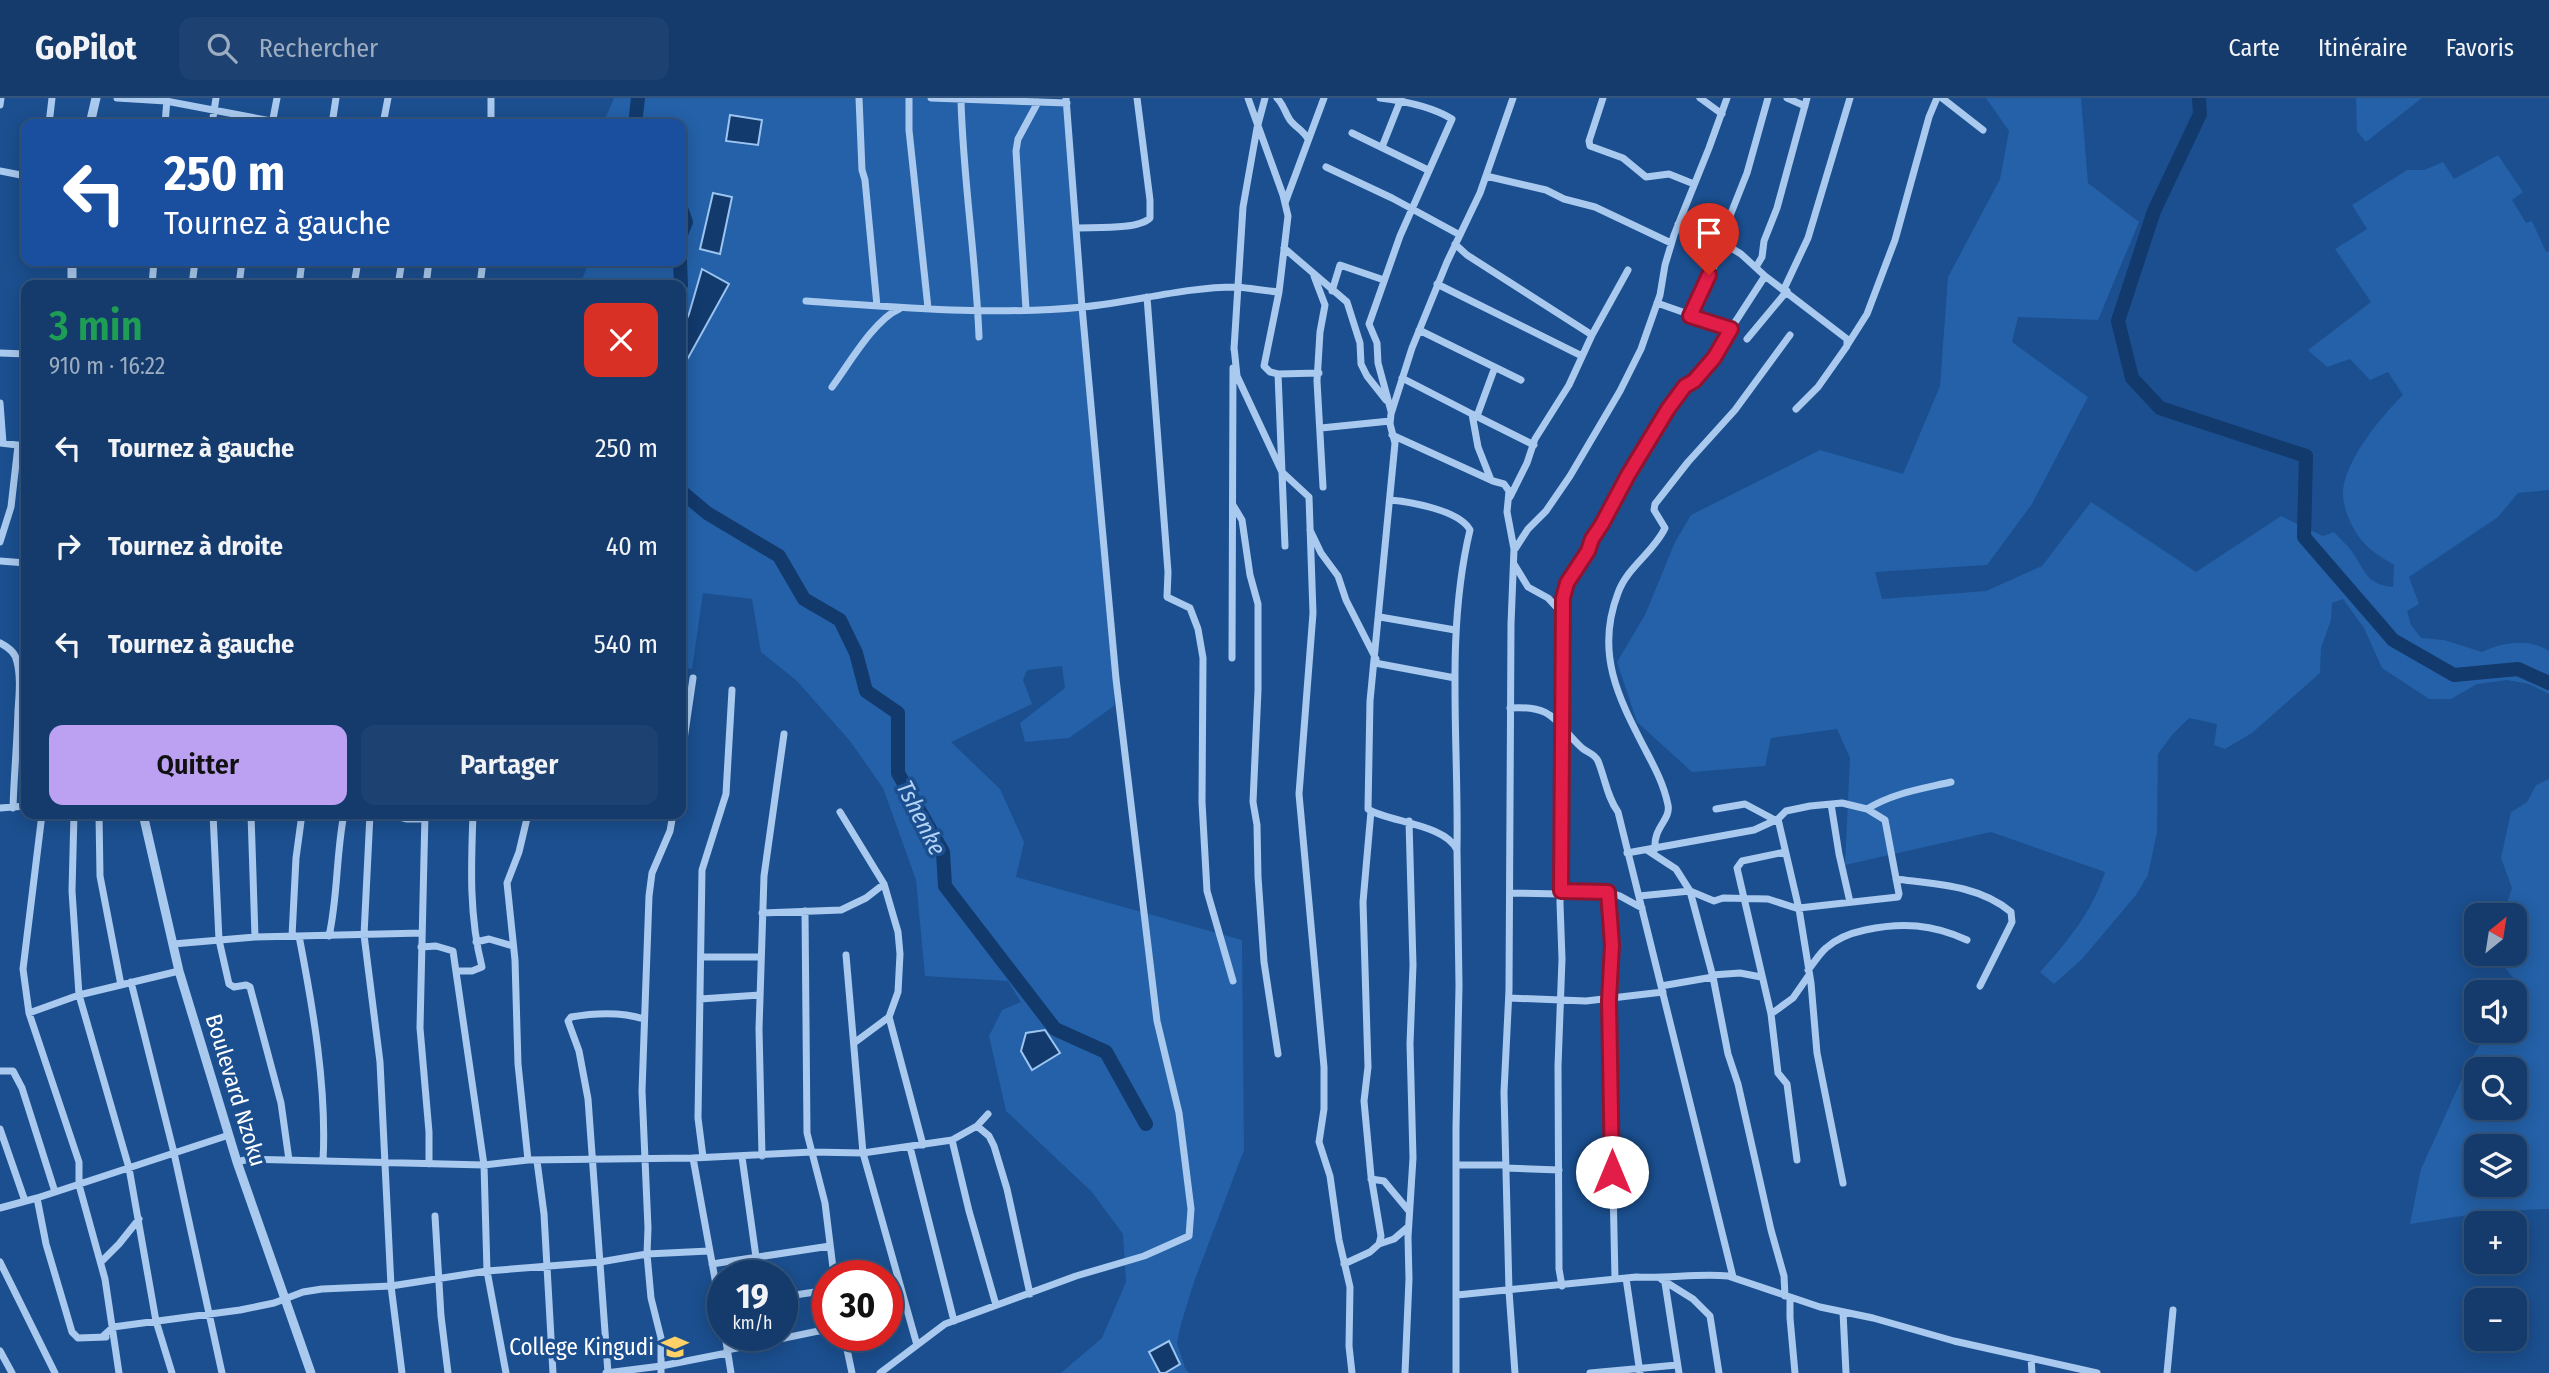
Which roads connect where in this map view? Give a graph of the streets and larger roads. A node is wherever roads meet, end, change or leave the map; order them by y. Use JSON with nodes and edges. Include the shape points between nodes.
{"nodes":[{"id":1,"x":1,"y":98,"type":"edge"},
{"id":2,"x":52,"y":98,"type":"edge"},
{"id":3,"x":96,"y":98,"type":"edge"},
{"id":4,"x":117,"y":98,"type":"edge"},
{"id":5,"x":216,"y":98,"type":"edge"},
{"id":6,"x":277,"y":98,"type":"edge"},
{"id":7,"x":336,"y":98,"type":"edge"},
{"id":8,"x":388,"y":98,"type":"edge"},
{"id":9,"x":491,"y":98,"type":"edge"},
{"id":10,"x":859,"y":98,"type":"edge"},
{"id":11,"x":909,"y":98,"type":"edge"},
{"id":12,"x":931,"y":98,"type":"edge"},
{"id":13,"x":1137,"y":98,"type":"edge"},
{"id":14,"x":1248,"y":98,"type":"edge"},
{"id":15,"x":1265,"y":98,"type":"edge"},
{"id":16,"x":1277,"y":98,"type":"edge"},
{"id":17,"x":1324,"y":98,"type":"edge"},
{"id":18,"x":1380,"y":98,"type":"edge"},
{"id":19,"x":1603,"y":98,"type":"edge"},
{"id":20,"x":1700,"y":98,"type":"edge"},
{"id":21,"x":1727,"y":98,"type":"edge"},
{"id":22,"x":1768,"y":98,"type":"edge"},
{"id":23,"x":1787,"y":98,"type":"edge"},
{"id":24,"x":1850,"y":98,"type":"edge"},
{"id":25,"x":1939,"y":98,"type":"edge"},
{"id":26,"x":1015,"y":99,"type":"edge"},
{"id":27,"x":1401,"y":99,"type":"edge"},
{"id":28,"x":1516,"y":99,"type":"edge"},
{"id":29,"x":167,"y":100,"type":"edge"},
{"id":30,"x":961,"y":100,"type":"edge"},
{"id":31,"x":1067,"y":100,"type":"edge"},
{"id":32,"x":1038,"y":102,"type":"junction"},
{"id":33,"x":1806,"y":102,"type":"edge"},
{"id":34,"x":0,"y":105,"type":"edge"},
{"id":35,"x":214,"y":109,"type":"junction"},
{"id":36,"x":1721,"y":114,"type":"junction"},
{"id":37,"x":50,"y":119,"type":"edge"},
{"id":38,"x":91,"y":119,"type":"edge"},
{"id":39,"x":165,"y":119,"type":"edge"},
{"id":40,"x":213,"y":119,"type":"edge"},
{"id":41,"x":255,"y":119,"type":"edge"},
{"id":42,"x":273,"y":119,"type":"edge"},
{"id":43,"x":333,"y":119,"type":"edge"},
{"id":44,"x":384,"y":119,"type":"edge"},
{"id":45,"x":491,"y":119,"type":"edge"},
{"id":46,"x":1257,"y":128,"type":"junction"},
{"id":47,"x":1983,"y":130,"type":"dead end"},
{"id":48,"x":1352,"y":133,"type":"dead end"},
{"id":49,"x":1308,"y":139,"type":"junction"},
{"id":50,"x":1382,"y":147,"type":"junction"},
{"id":51,"x":1326,"y":167,"type":"dead end"},
{"id":52,"x":1428,"y":170,"type":"junction"},
{"id":53,"x":0,"y":171,"type":"edge"},
{"id":54,"x":21,"y":175,"type":"edge"},
{"id":55,"x":1486,"y":176,"type":"junction"},
{"id":56,"x":1694,"y":184,"type":"junction"},
{"id":57,"x":1285,"y":203,"type":"junction"},
{"id":58,"x":1411,"y":208,"type":"junction"},
{"id":59,"x":1678,"y":224,"type":"junction"},
{"id":60,"x":1076,"y":228,"type":"junction"},
{"id":61,"x":1460,"y":235,"type":"junction"},
{"id":62,"x":1723,"y":242,"type":"junction"},
{"id":63,"x":1671,"y":243,"type":"junction"},
{"id":64,"x":1455,"y":244,"type":"junction"},
{"id":65,"x":1284,"y":248,"type":"junction"},
{"id":66,"x":1756,"y":267,"type":"junction"},
{"id":67,"x":1628,"y":270,"type":"dead end"},
{"id":68,"x":1314,"y":276,"type":"junction"},
{"id":69,"x":1765,"y":276,"type":"junction"},
{"id":70,"x":1384,"y":280,"type":"junction"},
{"id":71,"x":1437,"y":284,"type":"junction"},
{"id":72,"x":1237,"y":287,"type":"junction"},
{"id":73,"x":1332,"y":290,"type":"junction"},
{"id":74,"x":1785,"y":290,"type":"junction"},
{"id":75,"x":1279,"y":292,"type":"junction"},
{"id":76,"x":1147,"y":297,"type":"junction"},
{"id":77,"x":806,"y":300,"type":"dead end"},
{"id":78,"x":1657,"y":303,"type":"junction"},
{"id":79,"x":877,"y":306,"type":"junction"},
{"id":80,"x":903,"y":307,"type":"junction"},
{"id":81,"x":1082,"y":307,"type":"junction"},
{"id":82,"x":928,"y":308,"type":"junction"},
{"id":83,"x":978,"y":309,"type":"junction"},
{"id":84,"x":1026,"y":309,"type":"junction"},
{"id":85,"x":1690,"y":316,"type":"junction"},
{"id":86,"x":1731,"y":329,"type":"junction"},
{"id":87,"x":1419,"y":330,"type":"junction"},
{"id":88,"x":1592,"y":335,"type":"junction"},
{"id":89,"x":1790,"y":335,"type":"dead end"},
{"id":90,"x":979,"y":337,"type":"dead end"},
{"id":91,"x":1747,"y":339,"type":"dead end"},
{"id":92,"x":1848,"y":344,"type":"junction"},
{"id":93,"x":1234,"y":347,"type":"junction"},
{"id":94,"x":0,"y":353,"type":"edge"},
{"id":95,"x":21,"y":354,"type":"edge"},
{"id":96,"x":1582,"y":356,"type":"junction"},
{"id":97,"x":1495,"y":367,"type":"junction"},
{"id":98,"x":1319,"y":373,"type":"junction"},
{"id":99,"x":1278,"y":374,"type":"junction"},
{"id":100,"x":1402,"y":378,"type":"junction"},
{"id":101,"x":1521,"y":380,"type":"dead end"},
{"id":102,"x":832,"y":387,"type":"dead end"},
{"id":103,"x":1387,"y":401,"type":"junction"},
{"id":104,"x":0,"y":402,"type":"edge"},
{"id":105,"x":1796,"y":409,"type":"dead end"},
{"id":106,"x":1392,"y":411,"type":"junction"},
{"id":107,"x":1474,"y":415,"type":"junction"},
{"id":108,"x":1390,"y":421,"type":"junction"},
{"id":109,"x":1321,"y":428,"type":"junction"},
{"id":110,"x":1392,"y":435,"type":"junction"},
{"id":111,"x":1,"y":443,"type":"edge"},
{"id":112,"x":1534,"y":444,"type":"junction"},
{"id":113,"x":21,"y":446,"type":"edge"},
{"id":114,"x":21,"y":451,"type":"edge"},
{"id":115,"x":1282,"y":472,"type":"junction"},
{"id":116,"x":1491,"y":480,"type":"junction"},
{"id":117,"x":1323,"y":487,"type":"dead end"},
{"id":118,"x":1509,"y":497,"type":"junction"},
{"id":119,"x":1390,"y":500,"type":"junction"},
{"id":120,"x":1233,"y":504,"type":"junction"},
{"id":121,"x":1310,"y":529,"type":"junction"},
{"id":122,"x":0,"y":542,"type":"edge"},
{"id":123,"x":1285,"y":546,"type":"dead end"},
{"id":124,"x":1514,"y":550,"type":"junction"},
{"id":125,"x":0,"y":561,"type":"edge"},
{"id":126,"x":21,"y":563,"type":"edge"},
{"id":127,"x":1514,"y":563,"type":"junction"},
{"id":128,"x":1563,"y":615,"type":"junction"},
{"id":129,"x":1380,"y":617,"type":"junction"},
{"id":130,"x":1455,"y":630,"type":"junction"},
{"id":131,"x":0,"y":643,"type":"edge"},
{"id":132,"x":1232,"y":658,"type":"dead end"},
{"id":133,"x":1375,"y":661,"type":"junction"},
{"id":134,"x":693,"y":678,"type":"dead end"},
{"id":135,"x":1455,"y":678,"type":"junction"},
{"id":136,"x":732,"y":690,"type":"dead end"},
{"id":137,"x":1510,"y":708,"type":"junction"},
{"id":138,"x":1560,"y":722,"type":"junction"},
{"id":139,"x":686,"y":726,"type":"edge"},
{"id":140,"x":784,"y":734,"type":"dead end"},
{"id":141,"x":1951,"y":782,"type":"dead end"},
{"id":142,"x":1831,"y":804,"type":"junction"},
{"id":143,"x":21,"y":807,"type":"edge"},
{"id":144,"x":0,"y":808,"type":"edge"},
{"id":145,"x":12,"y":808,"type":"junction"},
{"id":146,"x":1716,"y":809,"type":"dead end"},
{"id":147,"x":1867,"y":809,"type":"junction"},
{"id":148,"x":1371,"y":811,"type":"junction"},
{"id":149,"x":840,"y":812,"type":"dead end"},
{"id":150,"x":41,"y":819,"type":"edge"},
{"id":151,"x":74,"y":819,"type":"edge"},
{"id":152,"x":99,"y":819,"type":"edge"},
{"id":153,"x":144,"y":819,"type":"edge"},
{"id":154,"x":213,"y":819,"type":"edge"},
{"id":155,"x":251,"y":819,"type":"edge"},
{"id":156,"x":301,"y":819,"type":"edge"},
{"id":157,"x":343,"y":819,"type":"edge"},
{"id":158,"x":370,"y":819,"type":"edge"},
{"id":159,"x":425,"y":819,"type":"edge"},
{"id":160,"x":473,"y":819,"type":"edge"},
{"id":161,"x":527,"y":819,"type":"edge"},
{"id":162,"x":672,"y":819,"type":"edge"},
{"id":163,"x":1776,"y":820,"type":"junction"},
{"id":164,"x":1409,"y":821,"type":"junction"},
{"id":165,"x":1457,"y":850,"type":"junction"},
{"id":166,"x":1651,"y":850,"type":"junction"},
{"id":167,"x":1785,"y":852,"type":"junction"},
{"id":168,"x":1627,"y":853,"type":"junction"},
{"id":169,"x":1896,"y":878,"type":"junction"},
{"id":170,"x":884,"y":884,"type":"junction"},
{"id":171,"x":1690,"y":891,"type":"junction"},
{"id":172,"x":1510,"y":892,"type":"junction"},
{"id":173,"x":1561,"y":892,"type":"junction"},
{"id":174,"x":1608,"y":892,"type":"junction"},
{"id":175,"x":1620,"y":896,"type":"junction"},
{"id":176,"x":1639,"y":896,"type":"junction"},
{"id":177,"x":1746,"y":900,"type":"junction"},
{"id":178,"x":1850,"y":902,"type":"junction"},
{"id":179,"x":1642,"y":908,"type":"junction"},
{"id":180,"x":1799,"y":909,"type":"junction"},
{"id":181,"x":805,"y":911,"type":"junction"},
{"id":182,"x":762,"y":913,"type":"junction"},
{"id":183,"x":422,"y":933,"type":"junction"},
{"id":184,"x":364,"y":935,"type":"junction"},
{"id":185,"x":295,"y":936,"type":"junction"},
{"id":186,"x":329,"y":936,"type":"junction"},
{"id":187,"x":255,"y":937,"type":"junction"},
{"id":188,"x":219,"y":940,"type":"junction"},
{"id":189,"x":1967,"y":940,"type":"dead end"},
{"id":190,"x":476,"y":942,"type":"junction"},
{"id":191,"x":173,"y":944,"type":"junction"},
{"id":192,"x":513,"y":946,"type":"junction"},
{"id":193,"x":421,"y":947,"type":"junction"},
{"id":194,"x":846,"y":955,"type":"dead end"},
{"id":195,"x":701,"y":957,"type":"junction"},
{"id":196,"x":761,"y":957,"type":"junction"},
{"id":197,"x":179,"y":971,"type":"junction"},
{"id":198,"x":457,"y":971,"type":"junction"},
{"id":199,"x":1809,"y":972,"type":"junction"},
{"id":200,"x":1712,"y":976,"type":"junction"},
{"id":201,"x":1762,"y":977,"type":"junction"},
{"id":202,"x":1233,"y":981,"type":"dead end"},
{"id":203,"x":131,"y":982,"type":"junction"},
{"id":204,"x":121,"y":985,"type":"junction"},
{"id":205,"x":1980,"y":986,"type":"dead end"},
{"id":206,"x":1662,"y":989,"type":"junction"},
{"id":207,"x":79,"y":995,"type":"junction"},
{"id":208,"x":760,"y":995,"type":"junction"},
{"id":209,"x":1509,"y":998,"type":"junction"},
{"id":210,"x":699,"y":999,"type":"junction"},
{"id":211,"x":1560,"y":1000,"type":"junction"},
{"id":212,"x":1609,"y":1000,"type":"junction"},
{"id":213,"x":29,"y":1013,"type":"junction"},
{"id":214,"x":1771,"y":1014,"type":"junction"},
{"id":215,"x":889,"y":1017,"type":"junction"},
{"id":216,"x":644,"y":1020,"type":"junction"},
{"id":217,"x":854,"y":1043,"type":"junction"},
{"id":218,"x":1278,"y":1054,"type":"dead end"},
{"id":219,"x":0,"y":1071,"type":"edge"},
{"id":220,"x":988,"y":1114,"type":"dead end"},
{"id":221,"x":977,"y":1126,"type":"junction"},
{"id":222,"x":0,"y":1129,"type":"edge"},
{"id":223,"x":229,"y":1135,"type":"junction"},
{"id":224,"x":952,"y":1140,"type":"junction"},
{"id":225,"x":923,"y":1145,"type":"junction"},
{"id":226,"x":911,"y":1147,"type":"junction"},
{"id":227,"x":812,"y":1152,"type":"junction"},
{"id":228,"x":174,"y":1153,"type":"junction"},
{"id":229,"x":863,"y":1153,"type":"junction"},
{"id":230,"x":762,"y":1156,"type":"junction"},
{"id":231,"x":704,"y":1157,"type":"junction"},
{"id":232,"x":742,"y":1157,"type":"junction"},
{"id":233,"x":692,"y":1158,"type":"junction"},
{"id":234,"x":644,"y":1159,"type":"junction"},
{"id":235,"x":289,"y":1160,"type":"junction"},
{"id":236,"x":528,"y":1160,"type":"junction"},
{"id":237,"x":1797,"y":1160,"type":"dead end"},
{"id":238,"x":323,"y":1161,"type":"junction"},
{"id":239,"x":537,"y":1161,"type":"junction"},
{"id":240,"x":593,"y":1161,"type":"junction"},
{"id":241,"x":237,"y":1162,"type":"junction"},
{"id":242,"x":386,"y":1163,"type":"junction"},
{"id":243,"x":429,"y":1164,"type":"junction"},
{"id":244,"x":484,"y":1165,"type":"junction"},
{"id":245,"x":1456,"y":1165,"type":"junction"},
{"id":246,"x":1506,"y":1166,"type":"junction"},
{"id":247,"x":129,"y":1168,"type":"junction"},
{"id":248,"x":1559,"y":1170,"type":"junction"},
{"id":249,"x":1371,"y":1179,"type":"junction"},
{"id":250,"x":1843,"y":1184,"type":"dead end"},
{"id":251,"x":79,"y":1185,"type":"junction"},
{"id":252,"x":55,"y":1192,"type":"junction"},
{"id":253,"x":37,"y":1198,"type":"junction"},
{"id":254,"x":25,"y":1201,"type":"junction"},
{"id":255,"x":1,"y":1206,"type":"edge"},
{"id":256,"x":1409,"y":1211,"type":"junction"},
{"id":257,"x":435,"y":1216,"type":"dead end"},
{"id":258,"x":139,"y":1219,"type":"junction"},
{"id":259,"x":1409,"y":1227,"type":"junction"},
{"id":260,"x":1379,"y":1244,"type":"junction"},
{"id":261,"x":830,"y":1245,"type":"junction"},
{"id":262,"x":709,"y":1251,"type":"junction"},
{"id":263,"x":647,"y":1254,"type":"junction"},
{"id":264,"x":756,"y":1257,"type":"junction"},
{"id":265,"x":711,"y":1260,"type":"edge"},
{"id":266,"x":737,"y":1260,"type":"edge"},
{"id":267,"x":832,"y":1260,"type":"edge"},
{"id":268,"x":0,"y":1262,"type":"edge"},
{"id":269,"x":101,"y":1262,"type":"junction"},
{"id":270,"x":600,"y":1262,"type":"junction"},
{"id":271,"x":1344,"y":1264,"type":"junction"},
{"id":272,"x":547,"y":1267,"type":"junction"},
{"id":273,"x":487,"y":1271,"type":"junction"},
{"id":274,"x":1626,"y":1278,"type":"junction"},
{"id":275,"x":1732,"y":1278,"type":"junction"},
{"id":276,"x":1615,"y":1279,"type":"junction"},
{"id":277,"x":440,"y":1280,"type":"junction"},
{"id":278,"x":1663,"y":1280,"type":"junction"},
{"id":279,"x":391,"y":1286,"type":"junction"},
{"id":280,"x":1562,"y":1286,"type":"junction"},
{"id":281,"x":1509,"y":1291,"type":"junction"},
{"id":282,"x":1030,"y":1294,"type":"junction"},
{"id":283,"x":1457,"y":1295,"type":"junction"},
{"id":284,"x":1788,"y":1297,"type":"junction"},
{"id":285,"x":283,"y":1298,"type":"junction"},
{"id":286,"x":996,"y":1305,"type":"junction"},
{"id":287,"x":2173,"y":1310,"type":"dead end"},
{"id":288,"x":1843,"y":1312,"type":"junction"},
{"id":289,"x":210,"y":1314,"type":"junction"},
{"id":290,"x":156,"y":1321,"type":"junction"},
{"id":291,"x":954,"y":1321,"type":"junction"},
{"id":292,"x":113,"y":1327,"type":"junction"},
{"id":293,"x":812,"y":1333,"type":"edge"},
{"id":294,"x":102,"y":1337,"type":"junction"},
{"id":295,"x":114,"y":1338,"type":"junction"},
{"id":296,"x":918,"y":1345,"type":"junction"},
{"id":297,"x":0,"y":1351,"type":"edge"},
{"id":298,"x":847,"y":1351,"type":"edge"},
{"id":299,"x":727,"y":1352,"type":"junction"},
{"id":300,"x":2031,"y":1359,"type":"junction"},
{"id":301,"x":1678,"y":1369,"type":"edge"},
{"id":302,"x":661,"y":1370,"type":"edge"},
{"id":303,"x":1640,"y":1371,"type":"edge"},
{"id":304,"x":12,"y":1373,"type":"edge"},
{"id":305,"x":55,"y":1373,"type":"edge"},
{"id":306,"x":119,"y":1373,"type":"edge"},
{"id":307,"x":172,"y":1373,"type":"edge"},
{"id":308,"x":222,"y":1373,"type":"edge"},
{"id":309,"x":311,"y":1373,"type":"edge"},
{"id":310,"x":402,"y":1373,"type":"edge"},
{"id":311,"x":448,"y":1373,"type":"edge"},
{"id":312,"x":506,"y":1373,"type":"edge"},
{"id":313,"x":553,"y":1373,"type":"edge"},
{"id":314,"x":607,"y":1373,"type":"edge"},
{"id":315,"x":731,"y":1373,"type":"edge"},
{"id":316,"x":852,"y":1373,"type":"edge"},
{"id":317,"x":880,"y":1373,"type":"edge"},
{"id":318,"x":1352,"y":1373,"type":"edge"},
{"id":319,"x":1405,"y":1373,"type":"edge"},
{"id":320,"x":1456,"y":1373,"type":"edge"},
{"id":321,"x":1516,"y":1373,"type":"edge"},
{"id":322,"x":1590,"y":1373,"type":"edge"},
{"id":323,"x":1719,"y":1373,"type":"edge"},
{"id":324,"x":1796,"y":1373,"type":"edge"},
{"id":325,"x":1846,"y":1373,"type":"edge"},
{"id":326,"x":2032,"y":1373,"type":"edge"},
{"id":327,"x":2097,"y":1373,"type":"edge"},
{"id":328,"x":2167,"y":1373,"type":"edge"}],
"edges":[{"from":1,"to":34,"type":"street"},
{"from":2,"to":37,"type":"street"},
{"from":3,"to":38,"type":"street"},
{"from":4,"to":29,"type":"street"},
{"from":5,"to":35,"type":"street"},
{"from":6,"to":42,"type":"street"},
{"from":7,"to":43,"type":"street"},
{"from":8,"to":44,"type":"street"},
{"from":9,"to":45,"type":"street"},
{"from":10,"to":79,"type":"street"},
{"from":11,"to":82,"type":"street"},
{"from":12,"to":30,"type":"street"},
{"from":13,"to":60,"type":"street","via":[[1150,218],[1112,227]]},
{"from":14,"to":46,"type":"street"},
{"from":15,"to":46,"type":"street"},
{"from":16,"to":49,"type":"street"},
{"from":17,"to":49,"type":"street"},
{"from":18,"to":27,"type":"street"},
{"from":19,"to":56,"type":"street","via":[[1590,146],[1623,158],[1646,177],[1669,174]]},
{"from":20,"to":36,"type":"street"},
{"from":21,"to":36,"type":"street"},
{"from":22,"to":62,"type":"street"},
{"from":23,"to":33,"type":"street"},
{"from":24,"to":74,"type":"street","via":[[1808,238]]},
{"from":25,"to":47,"type":"street"},
{"from":25,"to":92,"type":"street","via":[[1929,117],[1895,240],[1867,314]]},
{"from":26,"to":30,"type":"street"},
{"from":26,"to":32,"type":"street"},
{"from":27,"to":50,"type":"street"},
{"from":27,"to":52,"type":"street","via":[[1452,119]]},
{"from":28,"to":55,"type":"street"},
{"from":29,"to":35,"type":"street"},
{"from":29,"to":39,"type":"street"},
{"from":30,"to":83,"type":"street"},
{"from":31,"to":32,"type":"street"},
{"from":31,"to":60,"type":"street"},
{"from":32,"to":84,"type":"street","via":[[1016,150]]},
{"from":33,"to":66,"type":"street"},
{"from":35,"to":40,"type":"street"},
{"from":35,"to":41,"type":"street"},
{"from":36,"to":56,"type":"street"},
{"from":46,"to":57,"type":"street"},
{"from":46,"to":72,"type":"street","via":[[1243,207]]},
{"from":48,"to":50,"type":"street"},
{"from":49,"to":57,"type":"street"},
{"from":50,"to":52,"type":"street"},
{"from":51,"to":58,"type":"street"},
{"from":52,"to":58,"type":"street"},
{"from":53,"to":54,"type":"street"},
{"from":55,"to":61,"type":"street"},
{"from":55,"to":63,"type":"street","via":[[1595,207]]},
{"from":56,"to":59,"type":"street"},
{"from":57,"to":65,"type":"street"},
{"from":58,"to":61,"type":"street"},
{"from":58,"to":70,"type":"street"},
{"from":59,"to":62,"type":"street"},
{"from":59,"to":63,"type":"street"},
{"from":60,"to":81,"type":"street"},
{"from":61,"to":64,"type":"street"},
{"from":62,"to":66,"type":"street"},
{"from":62,"to":85,"type":"street"},
{"from":63,"to":78,"type":"street"},
{"from":64,"to":71,"type":"street"},
{"from":64,"to":88,"type":"street"},
{"from":65,"to":68,"type":"street"},
{"from":65,"to":75,"type":"street"},
{"from":66,"to":69,"type":"street"},
{"from":67,"to":88,"type":"street"},
{"from":68,"to":73,"type":"street"},
{"from":68,"to":98,"type":"street","via":[[1325,305]]},
{"from":69,"to":74,"type":"street"},
{"from":69,"to":86,"type":"street"},
{"from":70,"to":73,"type":"street","via":[[1340,265]]},
{"from":70,"to":103,"type":"street","via":[[1369,324]]},
{"from":71,"to":87,"type":"street"},
{"from":71,"to":96,"type":"street"},
{"from":72,"to":75,"type":"street"},
{"from":72,"to":76,"type":"street"},
{"from":72,"to":93,"type":"street"},
{"from":73,"to":103,"type":"street","via":[[1349,307],[1363,369]]},
{"from":74,"to":91,"type":"street"},
{"from":74,"to":92,"type":"street"},
{"from":75,"to":99,"type":"street","via":[[1264,366]]},
{"from":76,"to":81,"type":"street"},
{"from":76,"to":202,"type":"street","via":[[1167,597],[1190,608],[1203,658],[1207,891]]},
{"from":77,"to":79,"type":"street"},
{"from":78,"to":85,"type":"street"},
{"from":78,"to":124,"type":"street","via":[[1641,349],[1589,444],[1546,511]]},
{"from":79,"to":80,"type":"street"},
{"from":80,"to":82,"type":"street"},
{"from":80,"to":102,"type":"street","via":[[876,327]]},
{"from":81,"to":84,"type":"street"},
{"from":81,"to":282,"type":"street","via":[[1116,679],[1157,1021],[1180,1113],[1191,1209],[1189,1236]]},
{"from":82,"to":83,"type":"street"},
{"from":83,"to":84,"type":"street"},
{"from":83,"to":90,"type":"street"},
{"from":85,"to":86,"type":"street"},
{"from":86,"to":128,"type":"street","via":[[1714,358],[1685,386],[1628,475],[1567,583]]},
{"from":87,"to":97,"type":"street"},
{"from":87,"to":100,"type":"street"},
{"from":88,"to":96,"type":"street"},
{"from":89,"to":166,"type":"street","via":[[1743,400],[1660,497],[1654,509],[1665,528],[1618,590],[1609,621],[1616,691],[1655,766],[1668,804],[1669,813]]},
{"from":92,"to":105,"type":"street"},
{"from":93,"to":115,"type":"street","via":[[1237,376]]},
{"from":93,"to":120,"type":"street"},
{"from":94,"to":95,"type":"street"},
{"from":96,"to":112,"type":"street"},
{"from":97,"to":101,"type":"street"},
{"from":97,"to":107,"type":"street"},
{"from":98,"to":99,"type":"street"},
{"from":98,"to":109,"type":"street"},
{"from":99,"to":115,"type":"street"},
{"from":100,"to":106,"type":"street"},
{"from":100,"to":107,"type":"street"},
{"from":103,"to":106,"type":"street"},
{"from":104,"to":111,"type":"street"},
{"from":106,"to":108,"type":"street"},
{"from":107,"to":112,"type":"street"},
{"from":107,"to":116,"type":"street","via":[[1478,447]]},
{"from":108,"to":109,"type":"street"},
{"from":108,"to":110,"type":"street"},
{"from":109,"to":117,"type":"street"},
{"from":110,"to":116,"type":"street"},
{"from":110,"to":119,"type":"street"},
{"from":111,"to":113,"type":"street"},
{"from":112,"to":118,"type":"street"},
{"from":114,"to":122,"type":"street"},
{"from":115,"to":121,"type":"street","via":[[1308,497]]},
{"from":115,"to":123,"type":"street"},
{"from":116,"to":118,"type":"street","via":[[1506,485]]},
{"from":118,"to":124,"type":"street"},
{"from":119,"to":129,"type":"street"},
{"from":119,"to":130,"type":"street","via":[[1431,508],[1469,527]]},
{"from":120,"to":132,"type":"street"},
{"from":120,"to":218,"type":"street","via":[[1242,520],[1258,604],[1252,802],[1264,962]]},
{"from":121,"to":133,"type":"street","via":[[1338,576]]},
{"from":121,"to":271,"type":"street","via":[[1313,613],[1299,794],[1324,1067],[1319,1142],[1331,1176]]},
{"from":124,"to":127,"type":"street"},
{"from":125,"to":126,"type":"street"},
{"from":127,"to":128,"type":"street","via":[[1528,587],[1548,598]]},
{"from":127,"to":137,"type":"street"},
{"from":128,"to":138,"type":"street"},
{"from":129,"to":130,"type":"street"},
{"from":129,"to":133,"type":"street"},
{"from":130,"to":135,"type":"street"},
{"from":131,"to":145,"type":"street","via":[[17,659],[18,747]]},
{"from":133,"to":135,"type":"street"},
{"from":133,"to":148,"type":"street","via":[[1369,723]]},
{"from":134,"to":139,"type":"street"},
{"from":135,"to":165,"type":"street"},
{"from":136,"to":195,"type":"street","via":[[726,794],[702,870]]},
{"from":137,"to":138,"type":"street","via":[[1538,710]]},
{"from":137,"to":172,"type":"street"},
{"from":138,"to":168,"type":"street","via":[[1597,758],[1618,812]]},
{"from":138,"to":173,"type":"street"},
{"from":140,"to":182,"type":"street"},
{"from":141,"to":147,"type":"street","via":[[1885,798]]},
{"from":142,"to":147,"type":"street"},
{"from":142,"to":163,"type":"street","via":[[1790,810]]},
{"from":142,"to":178,"type":"street"},
{"from":143,"to":145,"type":"street"},
{"from":144,"to":145,"type":"street"},
{"from":146,"to":163,"type":"street","via":[[1745,804]]},
{"from":147,"to":169,"type":"street","via":[[1887,822]]},
{"from":148,"to":164,"type":"street"},
{"from":148,"to":249,"type":"street","via":[[1363,902],[1368,1067],[1364,1101]]},
{"from":149,"to":170,"type":"street"},
{"from":150,"to":213,"type":"street","via":[[23,969]]},
{"from":151,"to":207,"type":"street","via":[[72,891]]},
{"from":152,"to":204,"type":"street","via":[[100,876]]},
{"from":153,"to":191,"type":"street","name":"Boulevard Nzoku"},
{"from":154,"to":188,"type":"street"},
{"from":155,"to":187,"type":"street"},
{"from":156,"to":185,"type":"street"},
{"from":157,"to":186,"type":"street"},
{"from":158,"to":184,"type":"street"},
{"from":159,"to":183,"type":"street"},
{"from":160,"to":190,"type":"street","via":[[470,882]]},
{"from":161,"to":192,"type":"street","via":[[507,883]]},
{"from":162,"to":216,"type":"street","via":[[652,873]]},
{"from":163,"to":166,"type":"street","via":[[1754,830]]},
{"from":163,"to":167,"type":"street"},
{"from":164,"to":165,"type":"street","via":[[1453,843]]},
{"from":164,"to":256,"type":"street","via":[[1413,965]]},
{"from":165,"to":245,"type":"street"},
{"from":166,"to":168,"type":"street"},
{"from":166,"to":171,"type":"street","via":[[1676,869]]},
{"from":167,"to":177,"type":"street","via":[[1738,863]]},
{"from":167,"to":180,"type":"street"},
{"from":168,"to":176,"type":"street"},
{"from":169,"to":178,"type":"street","via":[[1898,897]]},
{"from":169,"to":205,"type":"street","via":[[1963,888],[2011,912],[2012,922]]},
{"from":170,"to":181,"type":"street","via":[[841,910]]},
{"from":170,"to":215,"type":"street","via":[[900,954],[898,992]]},
{"from":171,"to":176,"type":"street"},
{"from":171,"to":177,"type":"street","via":[[1714,901]]},
{"from":171,"to":200,"type":"street"},
{"from":172,"to":173,"type":"street"},
{"from":172,"to":209,"type":"street"},
{"from":173,"to":174,"type":"street"},
{"from":173,"to":211,"type":"street"},
{"from":174,"to":175,"type":"street"},
{"from":174,"to":212,"type":"street","via":[[1612,945]]},
{"from":175,"to":176,"type":"street"},
{"from":175,"to":179,"type":"street"},
{"from":176,"to":179,"type":"street"},
{"from":177,"to":180,"type":"street","via":[[1768,899]]},
{"from":177,"to":201,"type":"street"},
{"from":178,"to":180,"type":"street"},
{"from":179,"to":206,"type":"street"},
{"from":180,"to":199,"type":"street"},
{"from":181,"to":182,"type":"street"},
{"from":181,"to":227,"type":"street","via":[[807,1123]]},
{"from":182,"to":196,"type":"street"},
{"from":183,"to":184,"type":"street"},
{"from":183,"to":193,"type":"street"},
{"from":184,"to":186,"type":"street"},
{"from":184,"to":242,"type":"street","via":[[380,1062]]},
{"from":185,"to":186,"type":"street"},
{"from":185,"to":187,"type":"street"},
{"from":185,"to":238,"type":"street","via":[[307,977],[323,1109]]},
{"from":187,"to":188,"type":"street"},
{"from":188,"to":191,"type":"street"},
{"from":188,"to":235,"type":"street","via":[[229,984],[250,987],[281,1103]]},
{"from":189,"to":199,"type":"street","via":[[1918,924],[1883,926],[1842,937],[1826,948]]},
{"from":190,"to":192,"type":"street","via":[[489,939]]},
{"from":190,"to":198,"type":"street","via":[[482,968]]},
{"from":191,"to":197,"type":"street","name":"Boulevard Nzoku"},
{"from":192,"to":236,"type":"street"},
{"from":193,"to":198,"type":"street","via":[[452,950]]},
{"from":193,"to":243,"type":"street","via":[[419,1028]]},
{"from":194,"to":217,"type":"street"},
{"from":195,"to":196,"type":"street"},
{"from":195,"to":210,"type":"street"},
{"from":196,"to":208,"type":"street"},
{"from":197,"to":203,"type":"street"},
{"from":197,"to":223,"type":"street","name":"Boulevard Nzoku"},
{"from":198,"to":244,"type":"street"},
{"from":199,"to":214,"type":"street","via":[[1793,998]]},
{"from":199,"to":250,"type":"street","via":[[1817,1053]]},
{"from":200,"to":201,"type":"street","via":[[1740,972]]},
{"from":200,"to":206,"type":"street"},
{"from":200,"to":284,"type":"street"},
{"from":201,"to":214,"type":"street"},
{"from":203,"to":204,"type":"street"},
{"from":203,"to":228,"type":"street"},
{"from":204,"to":207,"type":"street"},
{"from":206,"to":212,"type":"street"},
{"from":206,"to":275,"type":"street"},
{"from":207,"to":213,"type":"street"},
{"from":207,"to":247,"type":"street"},
{"from":208,"to":210,"type":"street"},
{"from":208,"to":230,"type":"street"},
{"from":209,"to":211,"type":"street"},
{"from":209,"to":246,"type":"street","via":[[1503,1092]]},
{"from":210,"to":231,"type":"street","via":[[698,1118]]},
{"from":211,"to":212,"type":"street"},
{"from":211,"to":248,"type":"street"},
{"from":212,"to":276,"type":"street"},
{"from":213,"to":251,"type":"street","via":[[79,1162]]},
{"from":214,"to":237,"type":"street"},
{"from":215,"to":217,"type":"street"},
{"from":215,"to":225,"type":"street"},
{"from":216,"to":234,"type":"street"},
{"from":216,"to":240,"type":"street","via":[[591,1015],[568,1021],[579,1051]]},
{"from":217,"to":229,"type":"street"},
{"from":219,"to":252,"type":"street","via":[[13,1071],[22,1088]]},
{"from":220,"to":221,"type":"street"},
{"from":221,"to":224,"type":"street"},
{"from":221,"to":282,"type":"street","via":[[995,1146]]},
{"from":222,"to":254,"type":"street"},
{"from":223,"to":228,"type":"street"},
{"from":223,"to":241,"type":"street","name":"Boulevard Nzoku"},
{"from":224,"to":225,"type":"street"},
{"from":224,"to":286,"type":"street"},
{"from":225,"to":226,"type":"street"},
{"from":226,"to":229,"type":"street"},
{"from":226,"to":291,"type":"street"},
{"from":227,"to":229,"type":"street"},
{"from":227,"to":230,"type":"street"},
{"from":227,"to":261,"type":"street"},
{"from":228,"to":247,"type":"street"},
{"from":228,"to":289,"type":"street"},
{"from":229,"to":296,"type":"street"},
{"from":230,"to":232,"type":"street"},
{"from":231,"to":232,"type":"street"},
{"from":231,"to":233,"type":"street"},
{"from":232,"to":264,"type":"street"},
{"from":233,"to":234,"type":"street"},
{"from":233,"to":262,"type":"street"},
{"from":234,"to":240,"type":"street"},
{"from":234,"to":263,"type":"street"},
{"from":235,"to":238,"type":"street"},
{"from":235,"to":241,"type":"street"},
{"from":236,"to":239,"type":"street"},
{"from":236,"to":244,"type":"street"},
{"from":238,"to":242,"type":"street"},
{"from":239,"to":240,"type":"street"},
{"from":239,"to":272,"type":"street"},
{"from":240,"to":270,"type":"street"},
{"from":241,"to":285,"type":"street","name":"Boulevard Nzoku"},
{"from":242,"to":243,"type":"street"},
{"from":242,"to":279,"type":"street"},
{"from":243,"to":244,"type":"street"},
{"from":244,"to":273,"type":"street"},
{"from":245,"to":246,"type":"street"},
{"from":245,"to":283,"type":"street"},
{"from":246,"to":248,"type":"street"},
{"from":246,"to":281,"type":"street"},
{"from":247,"to":251,"type":"street"},
{"from":247,"to":258,"type":"street"},
{"from":248,"to":280,"type":"street"},
{"from":249,"to":256,"type":"street","via":[[1384,1181]]},
{"from":249,"to":260,"type":"street"},
{"from":251,"to":252,"type":"street"},
{"from":251,"to":269,"type":"street"},
{"from":252,"to":253,"type":"street"},
{"from":253,"to":254,"type":"street"},
{"from":253,"to":294,"type":"street","via":[[72,1332],[78,1338]]},
{"from":254,"to":255,"type":"street"},
{"from":256,"to":259,"type":"street"},
{"from":257,"to":277,"type":"street"},
{"from":258,"to":269,"type":"street"},
{"from":258,"to":290,"type":"street"},
{"from":259,"to":260,"type":"street"},
{"from":259,"to":319,"type":"street"},
{"from":260,"to":271,"type":"street"},
{"from":261,"to":264,"type":"street"},
{"from":261,"to":267,"type":"street"},
{"from":262,"to":263,"type":"street"},
{"from":262,"to":265,"type":"street"},
{"from":263,"to":270,"type":"street"},
{"from":263,"to":302,"type":"street","via":[[661,1338]]},
{"from":264,"to":266,"type":"street"},
{"from":268,"to":305,"type":"street"},
{"from":269,"to":292,"type":"street"},
{"from":270,"to":272,"type":"street"},
{"from":270,"to":314,"type":"street"},
{"from":271,"to":318,"type":"street","via":[[1350,1287]]},
{"from":272,"to":273,"type":"street"},
{"from":272,"to":313,"type":"street"},
{"from":273,"to":277,"type":"street"},
{"from":273,"to":312,"type":"street"},
{"from":274,"to":276,"type":"street"},
{"from":274,"to":278,"type":"street"},
{"from":274,"to":303,"type":"street"},
{"from":275,"to":278,"type":"street","via":[[1713,1275]]},
{"from":275,"to":284,"type":"street"},
{"from":276,"to":280,"type":"street"},
{"from":277,"to":279,"type":"street"},
{"from":277,"to":311,"type":"street"},
{"from":278,"to":301,"type":"street"},
{"from":278,"to":323,"type":"street","via":[[1710,1316]]},
{"from":279,"to":285,"type":"street","via":[[322,1289]]},
{"from":279,"to":310,"type":"street"},
{"from":280,"to":281,"type":"street"},
{"from":281,"to":283,"type":"street"},
{"from":281,"to":321,"type":"street"},
{"from":282,"to":286,"type":"street"},
{"from":283,"to":320,"type":"street"},
{"from":284,"to":288,"type":"street"},
{"from":284,"to":324,"type":"street"},
{"from":285,"to":289,"type":"street"},
{"from":285,"to":309,"type":"street","name":"Boulevard Nzoku"},
{"from":286,"to":291,"type":"street"},
{"from":287,"to":328,"type":"street"},
{"from":288,"to":300,"type":"street"},
{"from":288,"to":325,"type":"street"},
{"from":289,"to":290,"type":"street"},
{"from":289,"to":308,"type":"street"},
{"from":290,"to":292,"type":"street"},
{"from":290,"to":307,"type":"street"},
{"from":291,"to":296,"type":"street"},
{"from":292,"to":294,"type":"street"},
{"from":292,"to":295,"type":"street"},
{"from":293,"to":299,"type":"street"},
{"from":294,"to":295,"type":"street"},
{"from":295,"to":306,"type":"street"},
{"from":296,"to":317,"type":"street"},
{"from":297,"to":304,"type":"street"},
{"from":298,"to":316,"type":"street"},
{"from":299,"to":302,"type":"street"},
{"from":299,"to":315,"type":"street"},
{"from":300,"to":326,"type":"street"},
{"from":300,"to":327,"type":"street"},
{"from":301,"to":303,"type":"street"},
{"from":302,"to":314,"type":"street"},
{"from":303,"to":322,"type":"street"}]}
